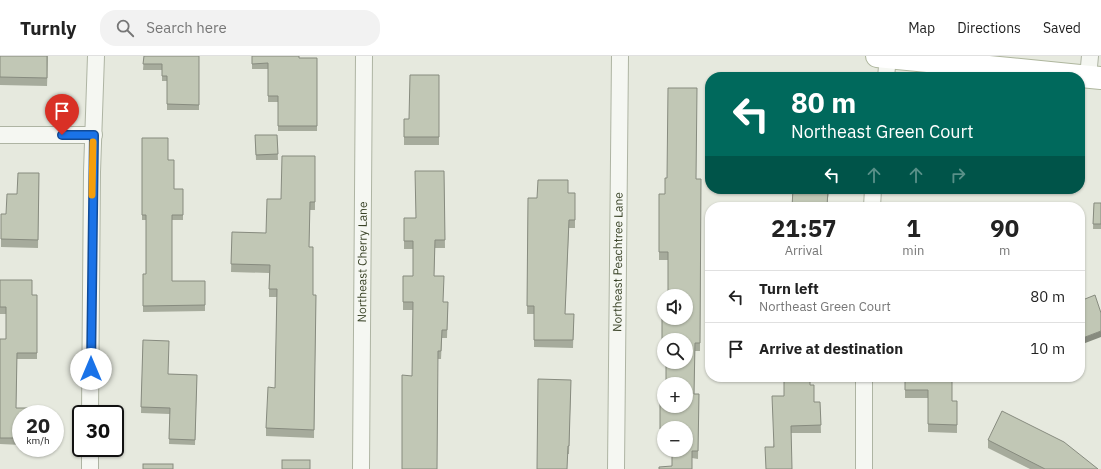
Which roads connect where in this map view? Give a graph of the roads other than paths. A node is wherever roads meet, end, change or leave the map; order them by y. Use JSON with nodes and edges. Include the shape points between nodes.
{"nodes":[{"id":1,"x":96,"y":56,"type":"edge"},
{"id":2,"x":364,"y":56,"type":"edge"},
{"id":3,"x":620,"y":56,"type":"edge"},
{"id":4,"x":884,"y":63,"type":"edge"},
{"id":5,"x":1093,"y":70,"type":"edge"},
{"id":6,"x":0,"y":135,"type":"edge"},
{"id":7,"x":94,"y":135,"type":"junction"},
{"id":8,"x":864,"y":382,"type":"edge"},
{"id":9,"x":90,"y":405,"type":"edge"},
{"id":10,"x":90,"y":457,"type":"edge"},
{"id":11,"x":90,"y":469,"type":"edge"},
{"id":12,"x":361,"y":469,"type":"edge"},
{"id":13,"x":616,"y":469,"type":"edge"},
{"id":14,"x":864,"y":469,"type":"edge"}],
"edges":[{"from":1,"to":7,"type":"street"},
{"from":2,"to":12,"type":"street","name":"Northeast Cherry Lane"},
{"from":3,"to":13,"type":"street","name":"Northeast Peachtree Lane"},
{"from":4,"to":5,"type":"main road"},
{"from":6,"to":7,"type":"street"},
{"from":7,"to":9,"type":"street"},
{"from":8,"to":14,"type":"street"},
{"from":10,"to":11,"type":"street"}]}
